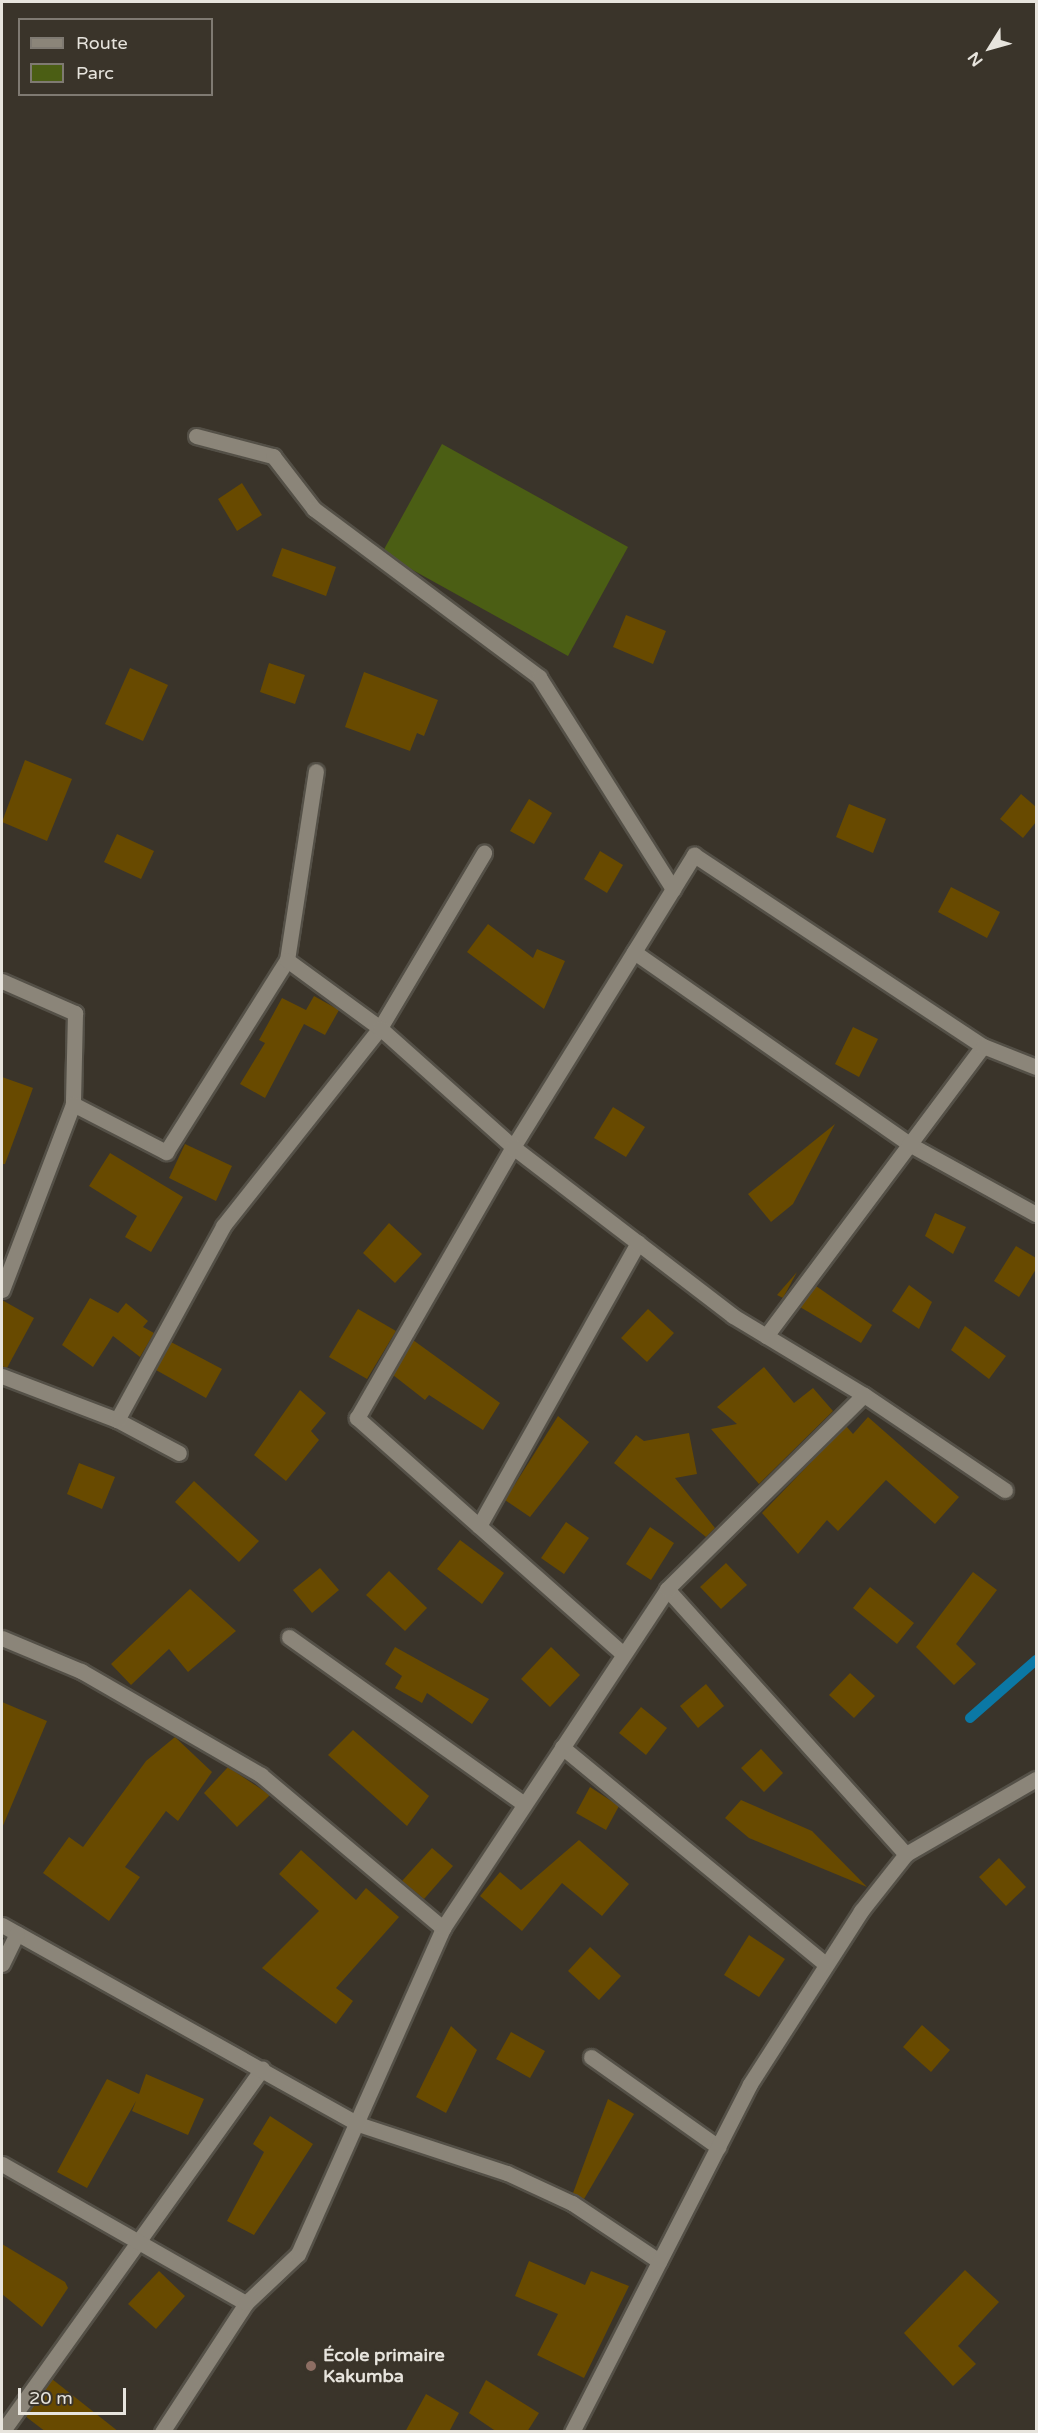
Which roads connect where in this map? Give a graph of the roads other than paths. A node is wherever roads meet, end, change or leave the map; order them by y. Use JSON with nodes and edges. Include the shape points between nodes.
{"nodes":[{"id":1,"x":196,"y":436,"type":"dead end"},
{"id":2,"x":316,"y":771,"type":"dead end"},
{"id":3,"x":484,"y":853,"type":"dead end"},
{"id":4,"x":673,"y":890,"type":"junction"},
{"id":5,"x":634,"y":952,"type":"junction"},
{"id":6,"x":287,"y":960,"type":"junction"},
{"id":7,"x":2,"y":981,"type":"edge"},
{"id":8,"x":380,"y":1028,"type":"junction"},
{"id":9,"x":982,"y":1046,"type":"junction"},
{"id":10,"x":1036,"y":1067,"type":"edge"},
{"id":11,"x":74,"y":1104,"type":"junction"},
{"id":12,"x":909,"y":1144,"type":"junction"},
{"id":13,"x":513,"y":1147,"type":"junction"},
{"id":14,"x":1036,"y":1214,"type":"edge"},
{"id":15,"x":638,"y":1243,"type":"junction"},
{"id":16,"x":2,"y":1290,"type":"edge"},
{"id":17,"x":766,"y":1336,"type":"junction"},
{"id":18,"x":2,"y":1376,"type":"edge"},
{"id":19,"x":864,"y":1395,"type":"junction"},
{"id":20,"x":117,"y":1420,"type":"junction"},
{"id":21,"x":179,"y":1453,"type":"dead end"},
{"id":22,"x":1005,"y":1490,"type":"dead end"},
{"id":23,"x":479,"y":1527,"type":"junction"},
{"id":24,"x":667,"y":1589,"type":"junction"},
{"id":25,"x":289,"y":1637,"type":"dead end"},
{"id":26,"x":2,"y":1638,"type":"edge"},
{"id":27,"x":623,"y":1654,"type":"junction"},
{"id":28,"x":562,"y":1747,"type":"junction"},
{"id":29,"x":1036,"y":1779,"type":"edge"},
{"id":30,"x":524,"y":1804,"type":"junction"},
{"id":31,"x":906,"y":1854,"type":"junction"},
{"id":32,"x":2,"y":1925,"type":"edge"},
{"id":33,"x":442,"y":1928,"type":"junction"},
{"id":34,"x":17,"y":1933,"type":"junction"},
{"id":35,"x":2,"y":1964,"type":"edge"},
{"id":36,"x":826,"y":1965,"type":"junction"},
{"id":37,"x":591,"y":2057,"type":"dead end"},
{"id":38,"x":262,"y":2069,"type":"junction"},
{"id":39,"x":358,"y":2124,"type":"junction"},
{"id":40,"x":718,"y":2147,"type":"junction"},
{"id":41,"x":2,"y":2164,"type":"edge"},
{"id":42,"x":136,"y":2241,"type":"junction"},
{"id":43,"x":659,"y":2261,"type":"junction"},
{"id":44,"x":246,"y":2303,"type":"junction"},
{"id":45,"x":2,"y":2432,"type":"edge"},
{"id":46,"x":162,"y":2432,"type":"edge"},
{"id":47,"x":572,"y":2432,"type":"edge"}],
"edges":[{"from":1,"to":4,"type":"street","via":[[273,456],[314,508],[539,677]]},
{"from":2,"to":6,"type":"street"},
{"from":3,"to":8,"type":"street"},
{"from":4,"to":5,"type":"street"},
{"from":4,"to":9,"type":"street","via":[[694,855]]},
{"from":5,"to":12,"type":"street"},
{"from":5,"to":13,"type":"street"},
{"from":6,"to":8,"type":"street"},
{"from":6,"to":11,"type":"street","via":[[166,1152]]},
{"from":7,"to":11,"type":"street","via":[[75,1013]]},
{"from":8,"to":13,"type":"street"},
{"from":8,"to":20,"type":"street","via":[[223,1226]]},
{"from":9,"to":10,"type":"street"},
{"from":9,"to":12,"type":"street"},
{"from":11,"to":16,"type":"street"},
{"from":12,"to":14,"type":"street"},
{"from":12,"to":17,"type":"street"},
{"from":13,"to":15,"type":"street"},
{"from":13,"to":23,"type":"street","via":[[357,1418]]},
{"from":15,"to":17,"type":"street"},
{"from":15,"to":23,"type":"street"},
{"from":17,"to":19,"type":"street"},
{"from":18,"to":20,"type":"street"},
{"from":19,"to":22,"type":"street"},
{"from":19,"to":24,"type":"street"},
{"from":20,"to":21,"type":"street"},
{"from":23,"to":27,"type":"street"},
{"from":24,"to":27,"type":"street"},
{"from":24,"to":31,"type":"street"},
{"from":25,"to":30,"type":"street"},
{"from":26,"to":33,"type":"street","via":[[81,1671],[261,1775]]},
{"from":27,"to":28,"type":"street"},
{"from":28,"to":30,"type":"street"},
{"from":28,"to":36,"type":"street"},
{"from":29,"to":31,"type":"street"},
{"from":30,"to":33,"type":"street"},
{"from":31,"to":36,"type":"street"},
{"from":32,"to":34,"type":"street"},
{"from":33,"to":39,"type":"street"},
{"from":34,"to":35,"type":"street"},
{"from":34,"to":38,"type":"street"},
{"from":36,"to":40,"type":"street","via":[[750,2084]]},
{"from":37,"to":40,"type":"street"},
{"from":38,"to":39,"type":"street"},
{"from":38,"to":42,"type":"street"},
{"from":39,"to":43,"type":"street","via":[[554,2194]]},
{"from":39,"to":44,"type":"street","via":[[298,2254]]},
{"from":40,"to":43,"type":"street"},
{"from":41,"to":42,"type":"street"},
{"from":42,"to":44,"type":"street"},
{"from":42,"to":45,"type":"street"},
{"from":43,"to":47,"type":"street"},
{"from":44,"to":46,"type":"street"}]}
